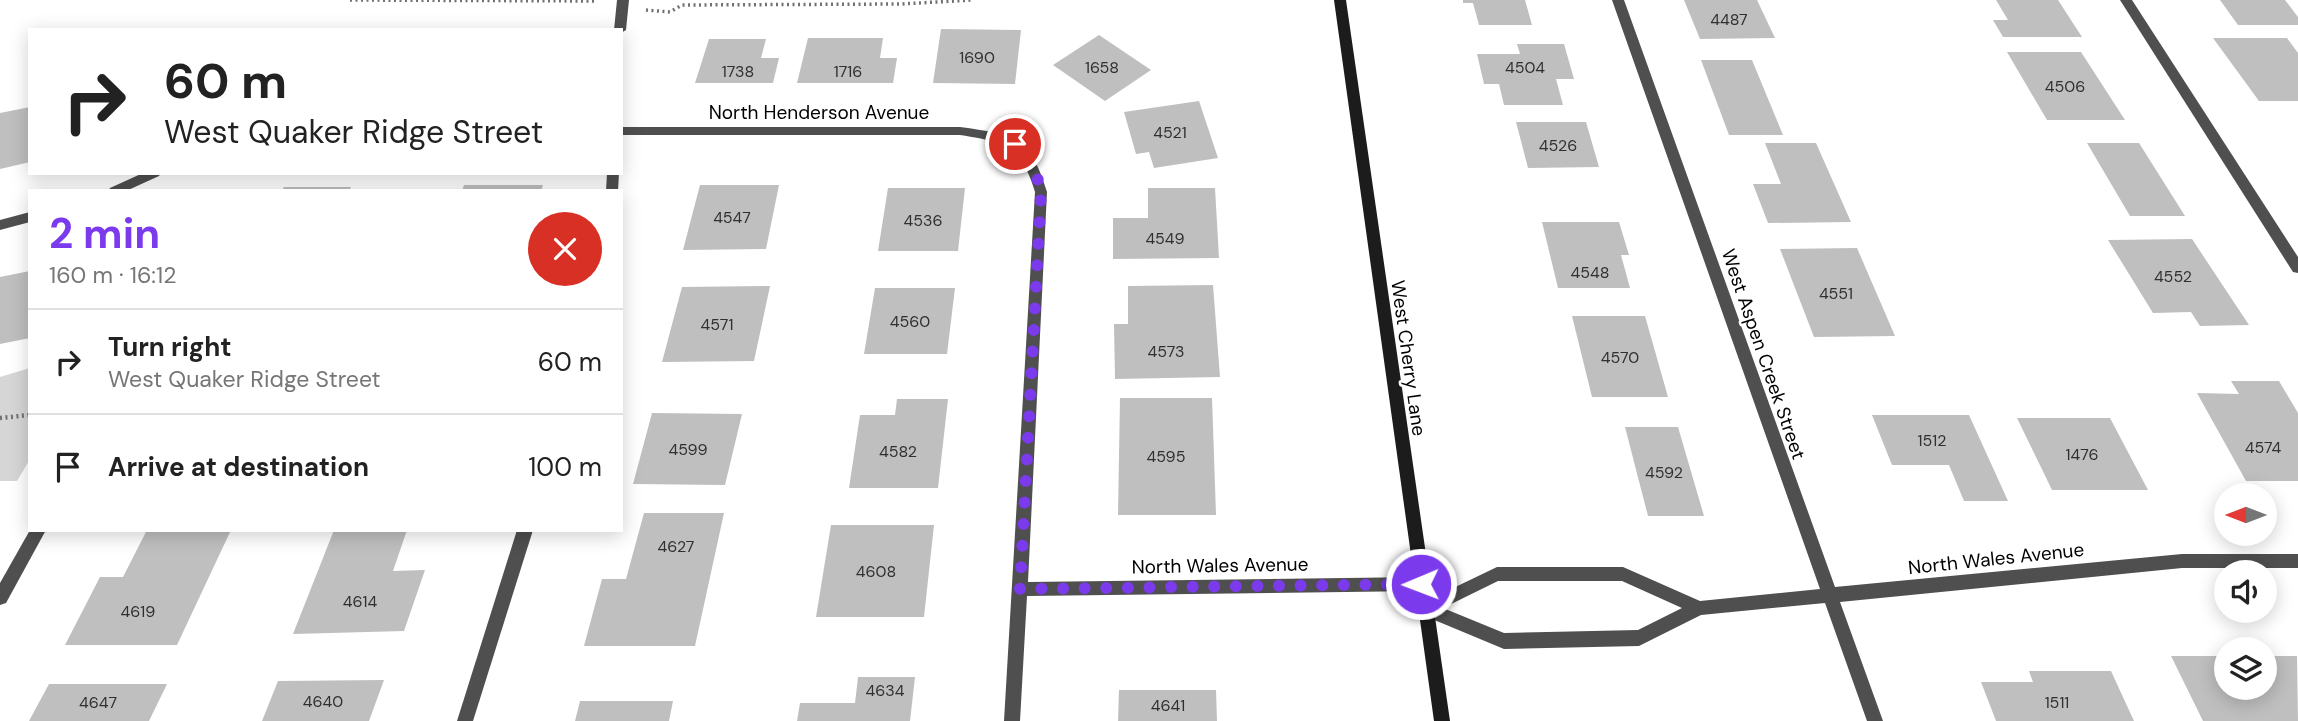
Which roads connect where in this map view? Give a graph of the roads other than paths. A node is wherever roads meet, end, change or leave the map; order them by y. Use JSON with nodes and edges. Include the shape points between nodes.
{"nodes":[{"id":1,"x":623,"y":0,"type":"edge"},
{"id":2,"x":1340,"y":0,"type":"edge"},
{"id":3,"x":1618,"y":0,"type":"edge"},
{"id":4,"x":2126,"y":0,"type":"edge"},
{"id":5,"x":620,"y":28,"type":"edge"},
{"id":6,"x":623,"y":131,"type":"edge"},
{"id":7,"x":152,"y":175,"type":"edge"},
{"id":8,"x":135,"y":187,"type":"edge"},
{"id":9,"x":28,"y":218,"type":"edge"},
{"id":10,"x":0,"y":225,"type":"edge"},
{"id":11,"x":2298,"y":268,"type":"edge"},
{"id":12,"x":37,"y":532,"type":"edge"},
{"id":13,"x":523,"y":532,"type":"edge"},
{"id":14,"x":2298,"y":561,"type":"edge"},
{"id":15,"x":1421,"y":584,"type":"junction"},
{"id":16,"x":1020,"y":589,"type":"junction"},
{"id":17,"x":1829,"y":595,"type":"junction"},
{"id":18,"x":0,"y":598,"type":"edge"},
{"id":19,"x":1699,"y":608,"type":"junction"},
{"id":20,"x":1426,"y":610,"type":"junction"},
{"id":21,"x":465,"y":721,"type":"edge"},
{"id":22,"x":1012,"y":721,"type":"edge"},
{"id":23,"x":1442,"y":721,"type":"edge"},
{"id":24,"x":1875,"y":721,"type":"edge"}],
"edges":[{"from":1,"to":5,"type":"street"},
{"from":2,"to":15,"type":"main road","name":"West Cherry Lane"},
{"from":3,"to":17,"type":"street","name":"West Aspen Creek Street"},
{"from":4,"to":11,"type":"street"},
{"from":6,"to":16,"type":"street","name":"North Henderson Avenue","via":[[960,131],[1015,144],[1034,165],[1041,192]]},
{"from":7,"to":8,"type":"street"},
{"from":9,"to":10,"type":"street"},
{"from":12,"to":18,"type":"street"},
{"from":13,"to":21,"type":"street"},
{"from":14,"to":17,"type":"street","name":"North Wales Avenue","via":[[2182,561]]},
{"from":15,"to":16,"type":"street","name":"North Wales Avenue"},
{"from":15,"to":20,"type":"main road","name":"West Cherry Lane"},
{"from":16,"to":22,"type":"street"},
{"from":17,"to":19,"type":"street","name":"North Wales Avenue"},
{"from":17,"to":24,"type":"street","name":"West Aspen Creek Street"},
{"from":19,"to":20,"type":"street","name":"North Wales Avenue","via":[[1639,638],[1504,642]]},
{"from":19,"to":20,"type":"street","name":"North Wales Avenue","via":[[1623,574],[1497,574]]},
{"from":20,"to":23,"type":"main road","name":"West Cherry Lane"}]}
